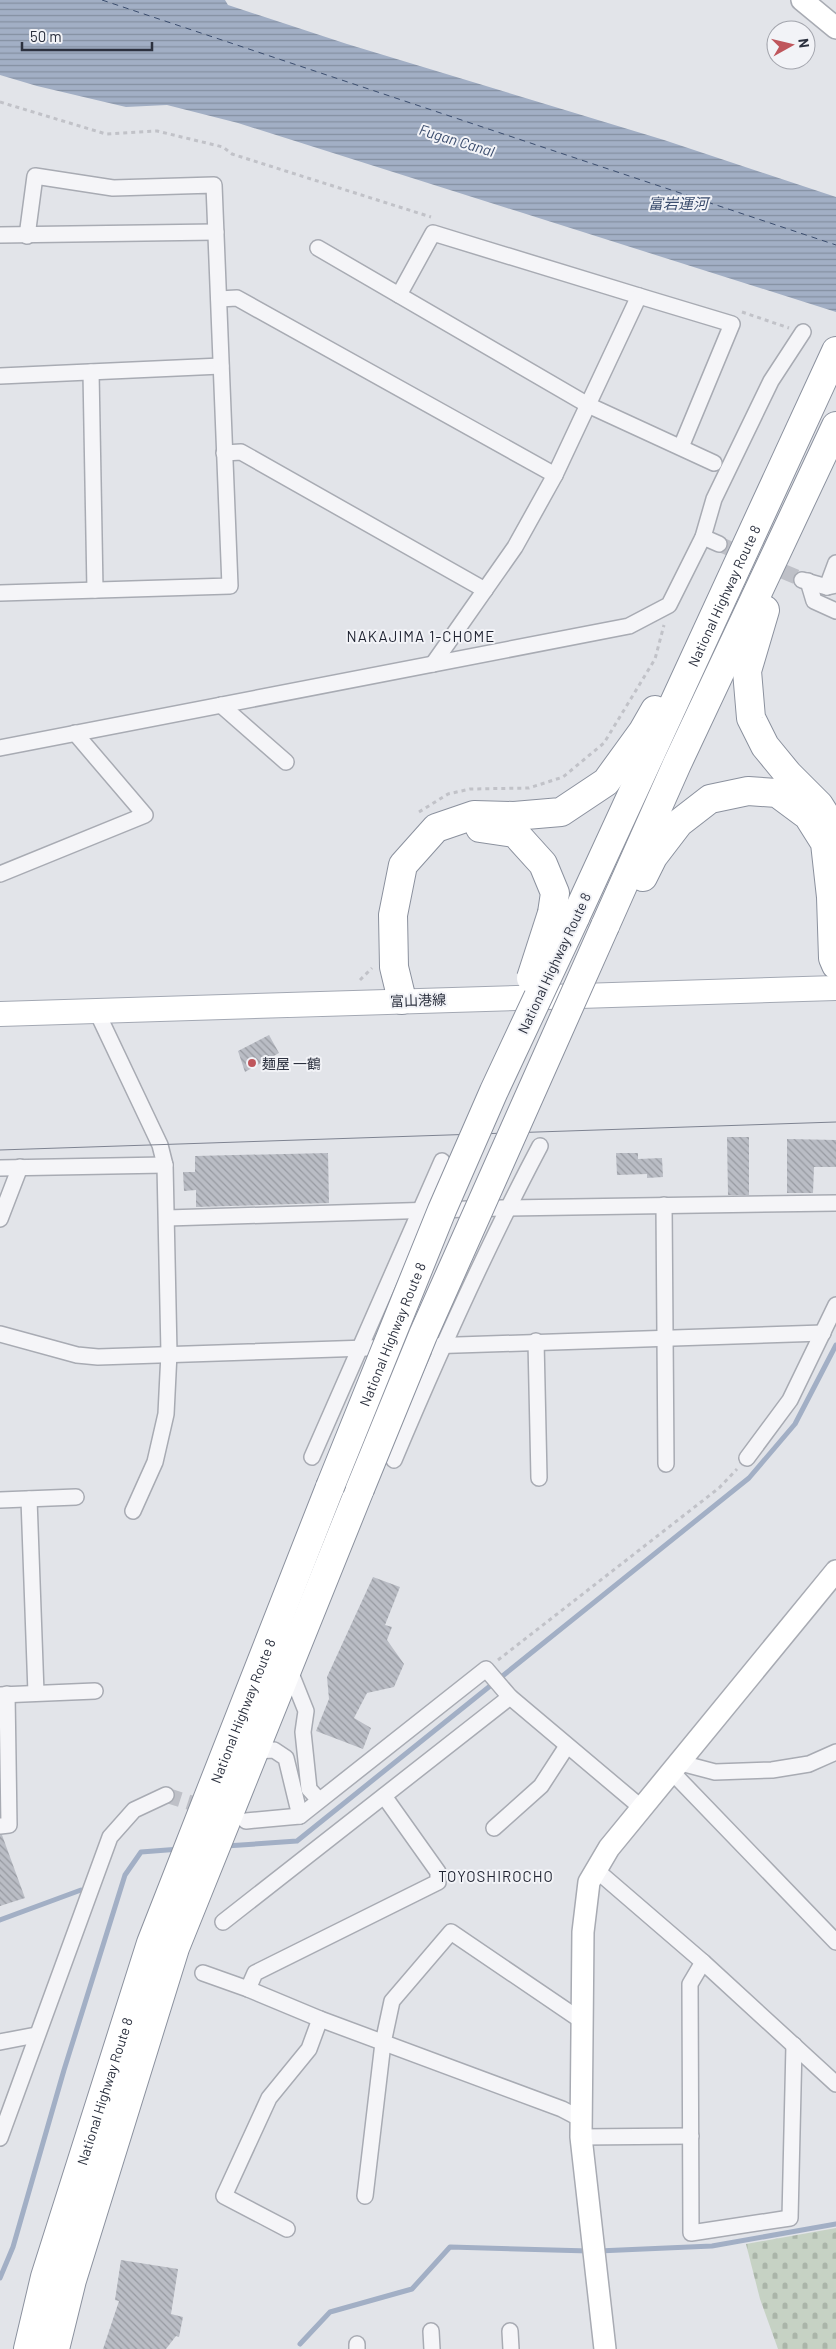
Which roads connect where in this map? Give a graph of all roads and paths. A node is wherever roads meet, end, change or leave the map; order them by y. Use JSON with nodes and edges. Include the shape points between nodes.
{"nodes":[{"id":1,"x":802,"y":0,"type":"edge"},
{"id":2,"x":836,"y":28,"type":"edge"},
{"id":3,"x":0,"y":102,"type":"edge"},
{"id":4,"x":438,"y":219,"type":"dead end"},
{"id":5,"x":216,"y":232,"type":"junction"},
{"id":6,"x":0,"y":236,"type":"edge"},
{"id":7,"x":27,"y":236,"type":"junction"},
{"id":8,"x":318,"y":248,"type":"dead end"},
{"id":9,"x":399,"y":295,"type":"junction"},
{"id":10,"x":638,"y":296,"type":"junction"},
{"id":11,"x":218,"y":299,"type":"junction"},
{"id":12,"x":738,"y":311,"type":"dead end"},
{"id":13,"x":802,"y":332,"type":"joint"},
{"id":14,"x":833,"y":358,"type":"edge"},
{"id":15,"x":221,"y":366,"type":"junction"},
{"id":16,"x":91,"y":372,"type":"junction"},
{"id":17,"x":0,"y":376,"type":"edge"},
{"id":18,"x":588,"y":406,"type":"junction"},
{"id":19,"x":836,"y":426,"type":"edge"},
{"id":20,"x":836,"y":437,"type":"edge"},
{"id":21,"x":681,"y":447,"type":"junction"},
{"id":22,"x":224,"y":452,"type":"junction"},
{"id":23,"x":714,"y":463,"type":"dead end"},
{"id":24,"x":555,"y":475,"type":"junction"},
{"id":25,"x":704,"y":537,"type":"junction"},
{"id":26,"x":719,"y":544,"type":"tunnel mouth"},
{"id":27,"x":836,"y":563,"type":"edge"},
{"id":28,"x":831,"y":586,"type":"edge"},
{"id":29,"x":95,"y":590,"type":"junction"},
{"id":30,"x":485,"y":590,"type":"junction"},
{"id":31,"x":726,"y":590,"type":"junction"},
{"id":32,"x":0,"y":593,"type":"edge"},
{"id":33,"x":669,"y":605,"type":"junction"},
{"id":34,"x":836,"y":611,"type":"edge"},
{"id":35,"x":433,"y":664,"type":"junction"},
{"id":36,"x":221,"y":705,"type":"junction"},
{"id":37,"x":75,"y":733,"type":"junction"},
{"id":38,"x":0,"y":748,"type":"edge"},
{"id":39,"x":286,"y":762,"type":"dead end"},
{"id":40,"x":416,"y":814,"type":"dead end"},
{"id":41,"x":836,"y":832,"type":"edge"},
{"id":42,"x":0,"y":874,"type":"edge"},
{"id":43,"x":564,"y":915,"type":"junction"},
{"id":44,"x":609,"y":928,"type":"junction"},
{"id":45,"x":374,"y":966,"type":"dead end"},
{"id":46,"x":836,"y":966,"type":"edge"},
{"id":47,"x":360,"y":980,"type":"dead end"},
{"id":48,"x":836,"y":988,"type":"edge"},
{"id":49,"x":402,"y":1000,"type":"junction"},
{"id":50,"x":96,"y":1010,"type":"junction"},
{"id":51,"x":0,"y":1014,"type":"edge"},
{"id":52,"x":540,"y":1146,"type":"dead end"},
{"id":53,"x":442,"y":1162,"type":"dead end"},
{"id":54,"x":165,"y":1165,"type":"junction"},
{"id":55,"x":0,"y":1168,"type":"edge"},
{"id":56,"x":20,"y":1168,"type":"junction"},
{"id":57,"x":836,"y":1203,"type":"edge"},
{"id":58,"x":664,"y":1205,"type":"junction"},
{"id":59,"x":508,"y":1208,"type":"junction"},
{"id":60,"x":421,"y":1209,"type":"junction"},
{"id":61,"x":167,"y":1218,"type":"junction"},
{"id":62,"x":0,"y":1219,"type":"edge"},
{"id":63,"x":836,"y":1305,"type":"edge"},
{"id":64,"x":823,"y":1333,"type":"junction"},
{"id":65,"x":0,"y":1334,"type":"edge"},
{"id":66,"x":665,"y":1337,"type":"junction"},
{"id":67,"x":536,"y":1341,"type":"junction"},
{"id":68,"x":443,"y":1344,"type":"junction"},
{"id":69,"x":361,"y":1347,"type":"junction"},
{"id":70,"x":169,"y":1353,"type":"junction"},
{"id":71,"x":312,"y":1457,"type":"dead end"},
{"id":72,"x":748,"y":1458,"type":"joint"},
{"id":73,"x":394,"y":1460,"type":"dead end"},
{"id":74,"x":666,"y":1464,"type":"dead end"},
{"id":75,"x":539,"y":1478,"type":"dead end"},
{"id":76,"x":76,"y":1497,"type":"dead end"},
{"id":77,"x":29,"y":1499,"type":"junction"},
{"id":78,"x":0,"y":1500,"type":"edge"},
{"id":79,"x":133,"y":1511,"type":"dead end"},
{"id":80,"x":836,"y":1571,"type":"edge"},
{"id":81,"x":288,"y":1665,"type":"junction"},
{"id":82,"x":486,"y":1669,"type":"junction"},
{"id":83,"x":95,"y":1691,"type":"dead end"},
{"id":84,"x":36,"y":1693,"type":"junction"},
{"id":85,"x":3,"y":1694,"type":"edge"},
{"id":86,"x":510,"y":1697,"type":"junction"},
{"id":87,"x":567,"y":1746,"type":"junction"},
{"id":88,"x":254,"y":1751,"type":"junction"},
{"id":89,"x":836,"y":1752,"type":"edge"},
{"id":90,"x":674,"y":1766,"type":"junction"},
{"id":91,"x":166,"y":1795,"type":"tunnel mouth"},
{"id":92,"x":384,"y":1796,"type":"junction"},
{"id":93,"x":319,"y":1800,"type":"junction"},
{"id":94,"x":642,"y":1809,"type":"junction"},
{"id":95,"x":300,"y":1816,"type":"junction"},
{"id":96,"x":246,"y":1821,"type":"dead end"},
{"id":97,"x":0,"y":1826,"type":"edge"},
{"id":98,"x":494,"y":1828,"type":"dead end"},
{"id":99,"x":595,"y":1869,"type":"junction"},
{"id":100,"x":223,"y":1922,"type":"dead end"},
{"id":101,"x":836,"y":1942,"type":"edge"},
{"id":102,"x":703,"y":1962,"type":"junction"},
{"id":103,"x":203,"y":1972,"type":"dead end"},
{"id":104,"x":248,"y":1989,"type":"junction"},
{"id":105,"x":320,"y":2019,"type":"junction"},
{"id":106,"x":582,"y":2020,"type":"junction"},
{"id":107,"x":36,"y":2035,"type":"junction"},
{"id":108,"x":0,"y":2042,"type":"edge"},
{"id":109,"x":383,"y":2043,"type":"junction"},
{"id":110,"x":794,"y":2045,"type":"junction"},
{"id":111,"x":836,"y":2084,"type":"edge"},
{"id":112,"x":581,"y":2128,"type":"junction"},
{"id":113,"x":690,"y":2136,"type":"junction"},
{"id":114,"x":0,"y":2138,"type":"edge"},
{"id":115,"x":365,"y":2196,"type":"dead end"},
{"id":116,"x":287,"y":2229,"type":"dead end"},
{"id":117,"x":510,"y":2331,"type":"dead end"},
{"id":118,"x":431,"y":2332,"type":"dead end"},
{"id":119,"x":28,"y":2349,"type":"edge"},
{"id":120,"x":55,"y":2349,"type":"edge"},
{"id":121,"x":432,"y":2349,"type":"edge"},
{"id":122,"x":511,"y":2349,"type":"edge"},
{"id":123,"x":605,"y":2349,"type":"edge"}],
"edges":[{"from":1,"to":2,"type":"street"},
{"from":3,"to":4,"type":"path","via":[[106,134],[157,131],[223,147],[232,154]]},
{"from":5,"to":7,"type":"street"},
{"from":5,"to":7,"type":"street","via":[[214,185],[113,188],[35,176]]},
{"from":5,"to":11,"type":"street"},
{"from":6,"to":7,"type":"street"},
{"from":8,"to":9,"type":"street"},
{"from":9,"to":10,"type":"street","via":[[433,233]]},
{"from":9,"to":18,"type":"street"},
{"from":10,"to":18,"type":"street"},
{"from":10,"to":21,"type":"street","via":[[732,324]]},
{"from":11,"to":15,"type":"street"},
{"from":11,"to":24,"type":"street","via":[[237,298]]},
{"from":12,"to":13,"type":"path"},
{"from":13,"to":25,"type":"street","via":[[771,381],[714,499]]},
{"from":14,"to":31,"type":"highway","name":"National Highway Route 8"},
{"from":15,"to":16,"type":"street"},
{"from":15,"to":22,"type":"street"},
{"from":16,"to":17,"type":"street"},
{"from":16,"to":29,"type":"street"},
{"from":18,"to":21,"type":"street"},
{"from":18,"to":24,"type":"street"},
{"from":19,"to":44,"type":"highway","name":"National Highway Route 8","via":[[677,764]]},
{"from":20,"to":41,"type":"highway","via":[[824,474],[765,610],[747,671],[751,718],[765,746],[819,805]]},
{"from":21,"to":23,"type":"street"},
{"from":22,"to":29,"type":"street","via":[[230,586]]},
{"from":22,"to":30,"type":"street","via":[[241,452]]},
{"from":24,"to":30,"type":"street","via":[[515,547]]},
{"from":25,"to":26,"type":"street"},
{"from":25,"to":33,"type":"street"},
{"from":27,"to":28,"type":"street"},
{"from":28,"to":34,"type":"street","via":[[805,580],[814,601]]},
{"from":29,"to":32,"type":"street"},
{"from":30,"to":35,"type":"street"},
{"from":31,"to":43,"type":"highway","name":"National Highway Route 8"},
{"from":31,"to":49,"type":"highway","via":[[643,731],[606,782],[562,812],[474,815],[436,828],[403,865],[393,915],[394,967]]},
{"from":33,"to":35,"type":"street","via":[[629,626]]},
{"from":33,"to":40,"type":"path","via":[[655,659],[604,743],[563,777],[529,788],[470,789],[448,794]]},
{"from":35,"to":36,"type":"street"},
{"from":36,"to":37,"type":"street"},
{"from":36,"to":39,"type":"street"},
{"from":37,"to":38,"type":"street"},
{"from":37,"to":42,"type":"street","via":[[145,815]]},
{"from":43,"to":49,"type":"highway","via":[[543,864],[515,833],[480,828],[441,840],[420,868],[411,914],[412,964]]},
{"from":43,"to":119,"type":"highway","name":"National Highway Route 8","bridge":true,"via":[[330,1487],[151,1943],[45,2277]]},
{"from":44,"to":46,"type":"highway","via":[[679,823],[710,799],[748,791],[777,793],[808,816],[825,843]]},
{"from":44,"to":81,"type":"highway","name":"National Highway Route 8","bridge":true,"via":[[525,1105],[423,1335]]},
{"from":45,"to":47,"type":"path"},
{"from":48,"to":49,"type":"main road","name":"富山港線"},
{"from":49,"to":50,"type":"main road","name":"富山港線"},
{"from":50,"to":51,"type":"main road","name":"富山港線"},
{"from":50,"to":54,"type":"street","via":[[153,1129]]},
{"from":52,"to":59,"type":"street"},
{"from":53,"to":60,"type":"street"},
{"from":54,"to":56,"type":"street"},
{"from":54,"to":61,"type":"street"},
{"from":55,"to":56,"type":"street"},
{"from":56,"to":62,"type":"street"},
{"from":57,"to":58,"type":"street"},
{"from":58,"to":59,"type":"street"},
{"from":58,"to":66,"type":"street"},
{"from":59,"to":60,"type":"street"},
{"from":59,"to":68,"type":"street"},
{"from":60,"to":61,"type":"street"},
{"from":60,"to":69,"type":"street"},
{"from":61,"to":70,"type":"street"},
{"from":63,"to":64,"type":"street"},
{"from":64,"to":66,"type":"street"},
{"from":64,"to":72,"type":"street","via":[[790,1400]]},
{"from":65,"to":70,"type":"street","via":[[77,1355]]},
{"from":66,"to":67,"type":"street"},
{"from":66,"to":74,"type":"street"},
{"from":67,"to":68,"type":"street"},
{"from":67,"to":75,"type":"street"},
{"from":68,"to":69,"type":"street"},
{"from":68,"to":73,"type":"street"},
{"from":69,"to":70,"type":"street"},
{"from":69,"to":71,"type":"street"},
{"from":70,"to":79,"type":"street","via":[[166,1414],[155,1462]]},
{"from":72,"to":82,"type":"path","via":[[719,1488]]},
{"from":76,"to":77,"type":"street"},
{"from":77,"to":78,"type":"street"},
{"from":77,"to":84,"type":"street"},
{"from":80,"to":90,"type":"street"},
{"from":81,"to":88,"type":"highway","name":"National Highway Route 8"},
{"from":81,"to":93,"type":"street","via":[[306,1710],[303,1732],[309,1789]]},
{"from":82,"to":86,"type":"street"},
{"from":82,"to":93,"type":"street"},
{"from":83,"to":84,"type":"street"},
{"from":84,"to":85,"type":"street"},
{"from":85,"to":97,"type":"street","via":[[8,1825]]},
{"from":86,"to":87,"type":"street"},
{"from":86,"to":92,"type":"street"},
{"from":87,"to":94,"type":"street"},
{"from":87,"to":98,"type":"street","via":[[541,1786]]},
{"from":88,"to":95,"type":"street","via":[[274,1750],[286,1758]]},
{"from":88,"to":120,"type":"highway","name":"National Highway Route 8","via":[[175,1948],[72,2280]]},
{"from":89,"to":90,"type":"street","via":[[809,1764],[772,1770],[715,1772]]},
{"from":90,"to":94,"type":"street"},
{"from":90,"to":101,"type":"street"},
{"from":91,"to":107,"type":"street","via":[[134,1810],[110,1837]]},
{"from":92,"to":100,"type":"street"},
{"from":92,"to":104,"type":"street","via":[[438,1872],[438,1882],[254,1973]]},
{"from":93,"to":95,"type":"street"},
{"from":94,"to":99,"type":"street","via":[[608,1848]]},
{"from":95,"to":96,"type":"street"},
{"from":99,"to":102,"type":"street"},
{"from":99,"to":106,"type":"street","via":[[583,1932]]},
{"from":102,"to":110,"type":"street"},
{"from":102,"to":113,"type":"street","via":[[690,1984]]},
{"from":103,"to":104,"type":"street"},
{"from":104,"to":105,"type":"street"},
{"from":105,"to":109,"type":"street"},
{"from":105,"to":116,"type":"street","via":[[309,2049],[269,2098],[224,2196]]},
{"from":106,"to":109,"type":"street","via":[[451,1932],[392,2001]]},
{"from":106,"to":112,"type":"street"},
{"from":107,"to":108,"type":"street"},
{"from":107,"to":114,"type":"street"},
{"from":109,"to":112,"type":"street","via":[[562,2109]]},
{"from":109,"to":115,"type":"street"},
{"from":110,"to":111,"type":"street"},
{"from":110,"to":113,"type":"street","via":[[790,2218],[691,2233]]},
{"from":112,"to":113,"type":"street"},
{"from":112,"to":123,"type":"street"},
{"from":117,"to":122,"type":"street"},
{"from":118,"to":121,"type":"street"}]}
